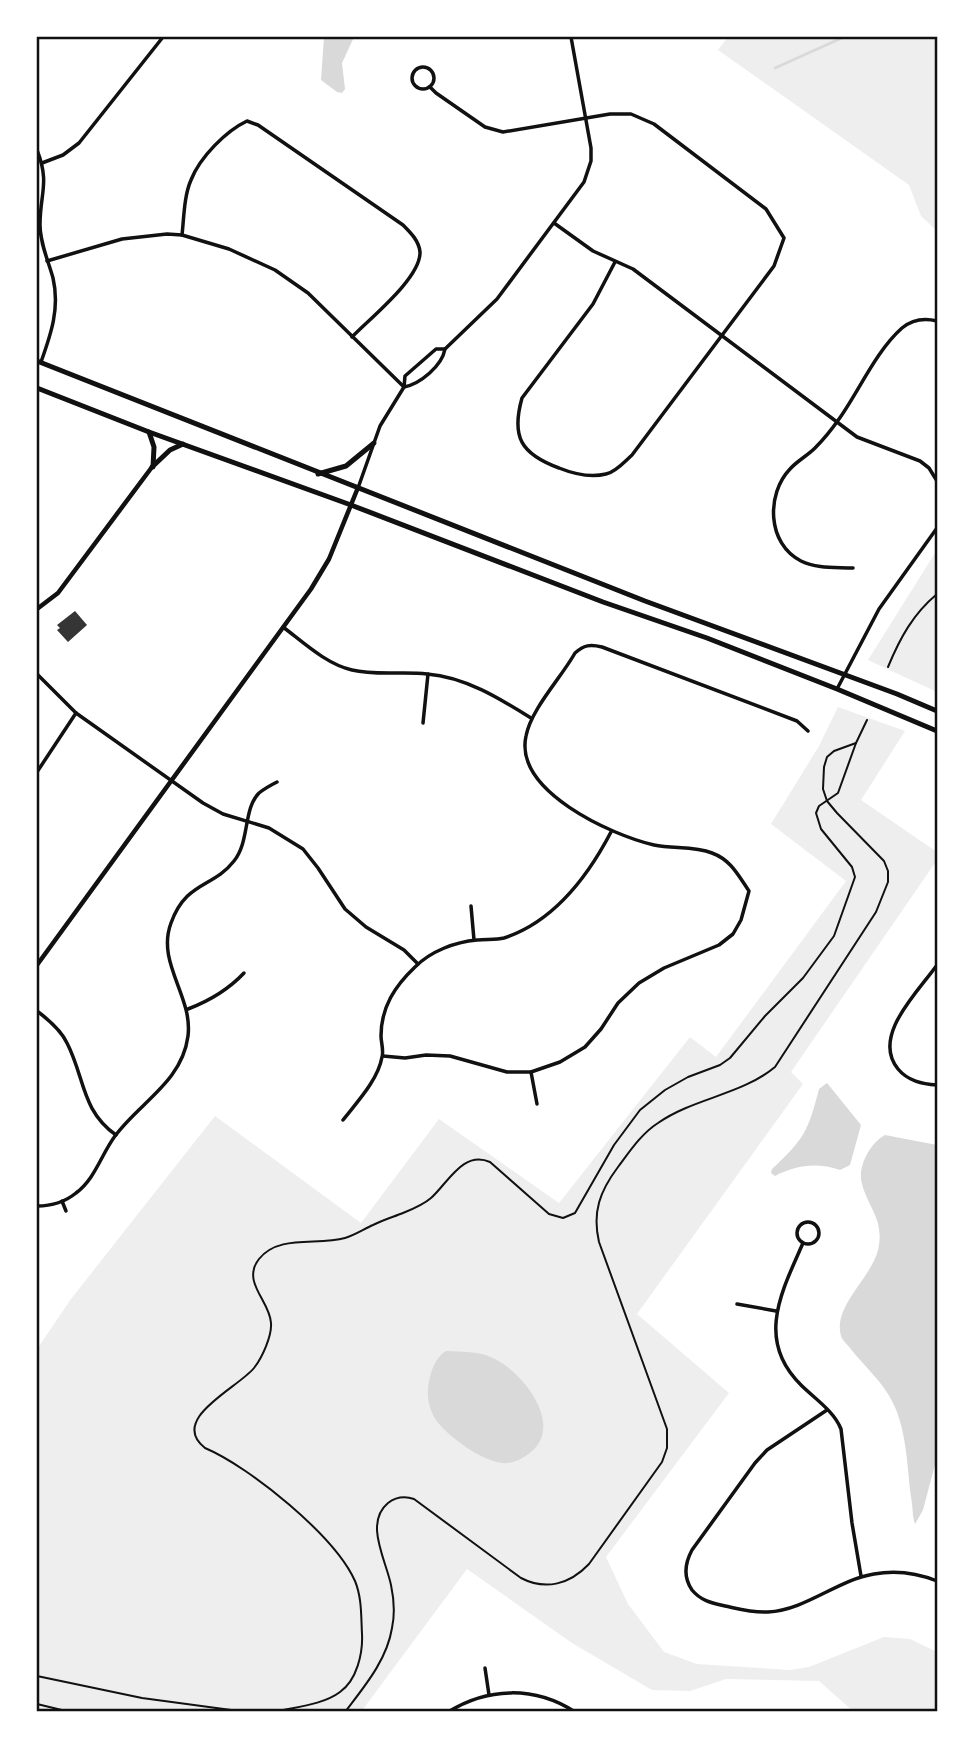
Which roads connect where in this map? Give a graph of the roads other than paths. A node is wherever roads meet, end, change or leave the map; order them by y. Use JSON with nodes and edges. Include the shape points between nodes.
{"nodes":[{"id":1,"x":163,"y":37,"type":"edge"},
{"id":2,"x":571,"y":37,"type":"edge"},
{"id":3,"x":430,"y":87,"type":"junction"},
{"id":4,"x":586,"y":118,"type":"junction"},
{"id":5,"x":37,"y":150,"type":"edge"},
{"id":6,"x":42,"y":163,"type":"junction"},
{"id":7,"x":554,"y":223,"type":"junction"},
{"id":8,"x":182,"y":234,"type":"junction"},
{"id":9,"x":47,"y":261,"type":"junction"},
{"id":10,"x":615,"y":262,"type":"junction"},
{"id":11,"x":937,"y":321,"type":"edge"},
{"id":12,"x":352,"y":337,"type":"junction"},
{"id":13,"x":723,"y":337,"type":"junction"},
{"id":14,"x":445,"y":349,"type":"junction"},
{"id":15,"x":39,"y":362,"type":"edge"},
{"id":16,"x":404,"y":387,"type":"junction"},
{"id":17,"x":37,"y":388,"type":"edge"},
{"id":18,"x":837,"y":421,"type":"junction"},
{"id":19,"x":149,"y":432,"type":"junction"},
{"id":20,"x":374,"y":443,"type":"junction"},
{"id":21,"x":185,"y":444,"type":"junction"},
{"id":22,"x":152,"y":467,"type":"junction"},
{"id":23,"x":317,"y":474,"type":"junction"},
{"id":24,"x":937,"y":481,"type":"edge"},
{"id":25,"x":357,"y":490,"type":"junction"},
{"id":26,"x":351,"y":505,"type":"junction"},
{"id":27,"x":937,"y":528,"type":"edge"},
{"id":28,"x":853,"y":568,"type":"dead end"},
{"id":29,"x":37,"y":609,"type":"edge"},
{"id":30,"x":283,"y":627,"type":"junction"},
{"id":31,"x":37,"y":674,"type":"edge"},
{"id":32,"x":428,"y":674,"type":"junction"},
{"id":33,"x":844,"y":675,"type":"junction"},
{"id":34,"x":837,"y":689,"type":"junction"},
{"id":35,"x":937,"y":711,"type":"edge"},
{"id":36,"x":76,"y":713,"type":"junction"},
{"id":37,"x":532,"y":718,"type":"junction"},
{"id":38,"x":423,"y":723,"type":"dead end"},
{"id":39,"x":808,"y":731,"type":"dead end"},
{"id":40,"x":937,"y":731,"type":"edge"},
{"id":41,"x":37,"y":772,"type":"edge"},
{"id":42,"x":171,"y":782,"type":"junction"},
{"id":43,"x":277,"y":782,"type":"dead end"},
{"id":44,"x":248,"y":823,"type":"junction"},
{"id":45,"x":611,"y":832,"type":"junction"},
{"id":46,"x":471,"y":906,"type":"dead end"},
{"id":47,"x":474,"y":940,"type":"junction"},
{"id":48,"x":418,"y":964,"type":"junction"},
{"id":49,"x":37,"y":965,"type":"edge"},
{"id":50,"x":937,"y":965,"type":"edge"},
{"id":51,"x":244,"y":973,"type":"dead end"},
{"id":52,"x":188,"y":1009,"type":"junction"},
{"id":53,"x":37,"y":1011,"type":"edge"},
{"id":54,"x":383,"y":1056,"type":"junction"},
{"id":55,"x":531,"y":1072,"type":"junction"},
{"id":56,"x":937,"y":1085,"type":"edge"},
{"id":57,"x":537,"y":1104,"type":"dead end"},
{"id":58,"x":344,"y":1120,"type":"dead end"},
{"id":59,"x":116,"y":1135,"type":"junction"},
{"id":60,"x":62,"y":1201,"type":"junction"},
{"id":61,"x":37,"y":1206,"type":"edge"},
{"id":62,"x":66,"y":1211,"type":"dead end"},
{"id":63,"x":803,"y":1243,"type":"junction"},
{"id":64,"x":737,"y":1304,"type":"dead end"},
{"id":65,"x":776,"y":1311,"type":"junction"},
{"id":66,"x":827,"y":1410,"type":"junction"},
{"id":67,"x":861,"y":1576,"type":"junction"},
{"id":68,"x":937,"y":1581,"type":"edge"},
{"id":69,"x":485,"y":1668,"type":"dead end"},
{"id":70,"x":489,"y":1695,"type":"junction"},
{"id":71,"x":448,"y":1712,"type":"edge"},
{"id":72,"x":575,"y":1712,"type":"edge"}],
"edges":[{"from":1,"to":6,"type":"street","via":[[79,143]]},
{"from":2,"to":4,"type":"street"},
{"from":3,"to":3,"type":"street","via":[[414,84],[417,68],[433,73]]},
{"from":3,"to":4,"type":"street","via":[[485,127],[503,132]]},
{"from":4,"to":7,"type":"street","via":[[591,161],[584,182]]},
{"from":4,"to":13,"type":"street","via":[[631,114],[654,124],[766,209],[779,227],[784,239],[775,266]]},
{"from":5,"to":6,"type":"street"},
{"from":6,"to":9,"type":"street","via":[[45,183],[40,225]]},
{"from":7,"to":10,"type":"street"},
{"from":7,"to":14,"type":"street","via":[[497,299]]},
{"from":8,"to":9,"type":"street","via":[[122,239]]},
{"from":8,"to":12,"type":"street","via":[[275,270],[308,293]]},
{"from":8,"to":12,"type":"street","via":[[194,172],[226,133],[247,121],[258,125],[403,225],[417,242],[420,255],[411,276]]},
{"from":9,"to":15,"type":"street","via":[[56,308]]},
{"from":10,"to":13,"type":"street","via":[[633,269]]},
{"from":10,"to":13,"type":"street","via":[[593,304],[522,398],[518,432],[525,448],[539,460],[575,474],[610,473],[632,455]]},
{"from":11,"to":18,"type":"street","via":[[924,319],[903,327]]},
{"from":12,"to":16,"type":"street"},
{"from":13,"to":18,"type":"street"},
{"from":14,"to":16,"type":"street","via":[[443,358],[415,385]]},
{"from":14,"to":16,"type":"street","via":[[436,349],[405,376]]},
{"from":15,"to":23,"type":"main road"},
{"from":16,"to":20,"type":"street"},
{"from":17,"to":19,"type":"main road"},
{"from":18,"to":24,"type":"street","via":[[871,444],[920,460]]},
{"from":18,"to":28,"type":"street","via":[[780,483],[773,515],[775,530],[790,554],[818,566]]},
{"from":19,"to":21,"type":"main road"},
{"from":19,"to":22,"type":"main road"},
{"from":20,"to":23,"type":"main road","via":[[346,466]]},
{"from":20,"to":25,"type":"street"},
{"from":21,"to":22,"type":"main road","via":[[170,450]]},
{"from":21,"to":26,"type":"main road"},
{"from":22,"to":29,"type":"street","via":[[58,593]]},
{"from":23,"to":25,"type":"main road"},
{"from":25,"to":26,"type":"street"},
{"from":25,"to":33,"type":"main road"},
{"from":26,"to":30,"type":"street","via":[[329,559]]},
{"from":26,"to":34,"type":"main road"},
{"from":27,"to":33,"type":"street","via":[[879,609]]},
{"from":30,"to":32,"type":"street","via":[[350,670]]},
{"from":30,"to":42,"type":"street"},
{"from":31,"to":36,"type":"street"},
{"from":32,"to":37,"type":"street","via":[[458,680]]},
{"from":32,"to":38,"type":"street"},
{"from":33,"to":34,"type":"street"},
{"from":33,"to":35,"type":"main road"},
{"from":34,"to":40,"type":"main road"},
{"from":36,"to":41,"type":"street"},
{"from":36,"to":42,"type":"street"},
{"from":37,"to":39,"type":"street","via":[[575,653],[588,645],[797,721]]},
{"from":37,"to":45,"type":"street","via":[[525,749],[535,778],[544,789]]},
{"from":42,"to":44,"type":"street","via":[[223,814]]},
{"from":42,"to":49,"type":"street"},
{"from":43,"to":44,"type":"street","via":[[252,803]]},
{"from":44,"to":48,"type":"street","via":[[269,828],[303,849],[345,909]]},
{"from":44,"to":52,"type":"street","via":[[242,849],[232,864],[191,892],[170,924],[167,946],[171,966]]},
{"from":45,"to":47,"type":"street","via":[[595,863],[551,911],[502,939]]},
{"from":45,"to":55,"type":"street","via":[[723,859],[749,891],[748,903],[733,934],[719,945],[649,976],[618,1003],[585,1047]]},
{"from":46,"to":47,"type":"street"},
{"from":47,"to":48,"type":"street","via":[[436,951]]},
{"from":48,"to":54,"type":"street","via":[[390,996],[383,1017]]},
{"from":50,"to":56,"type":"street","via":[[897,1021],[889,1041],[899,1071],[918,1083]]},
{"from":51,"to":52,"type":"street","via":[[207,1002]]},
{"from":52,"to":59,"type":"street","via":[[182,1060],[168,1082]]},
{"from":53,"to":59,"type":"street","via":[[66,1041],[87,1101]]},
{"from":54,"to":55,"type":"street","via":[[450,1056],[507,1072]]},
{"from":54,"to":58,"type":"street"},
{"from":55,"to":57,"type":"street"},
{"from":59,"to":60,"type":"street","via":[[79,1192]]},
{"from":60,"to":61,"type":"street"},
{"from":60,"to":62,"type":"street"},
{"from":63,"to":63,"type":"street","via":[[811,1244],[819,1236],[813,1223],[798,1228]]},
{"from":63,"to":65,"type":"street"},
{"from":64,"to":65,"type":"street"},
{"from":65,"to":66,"type":"street","via":[[778,1348],[786,1366]]},
{"from":66,"to":67,"type":"street","via":[[843,1436]]},
{"from":66,"to":67,"type":"street","via":[[755,1462],[692,1549],[687,1578],[703,1600],[767,1612],[792,1607]]},
{"from":67,"to":68,"type":"street","via":[[901,1572]]},
{"from":69,"to":70,"type":"street"},
{"from":70,"to":71,"type":"street"},
{"from":70,"to":72,"type":"street","via":[[532,1695]]}]}
